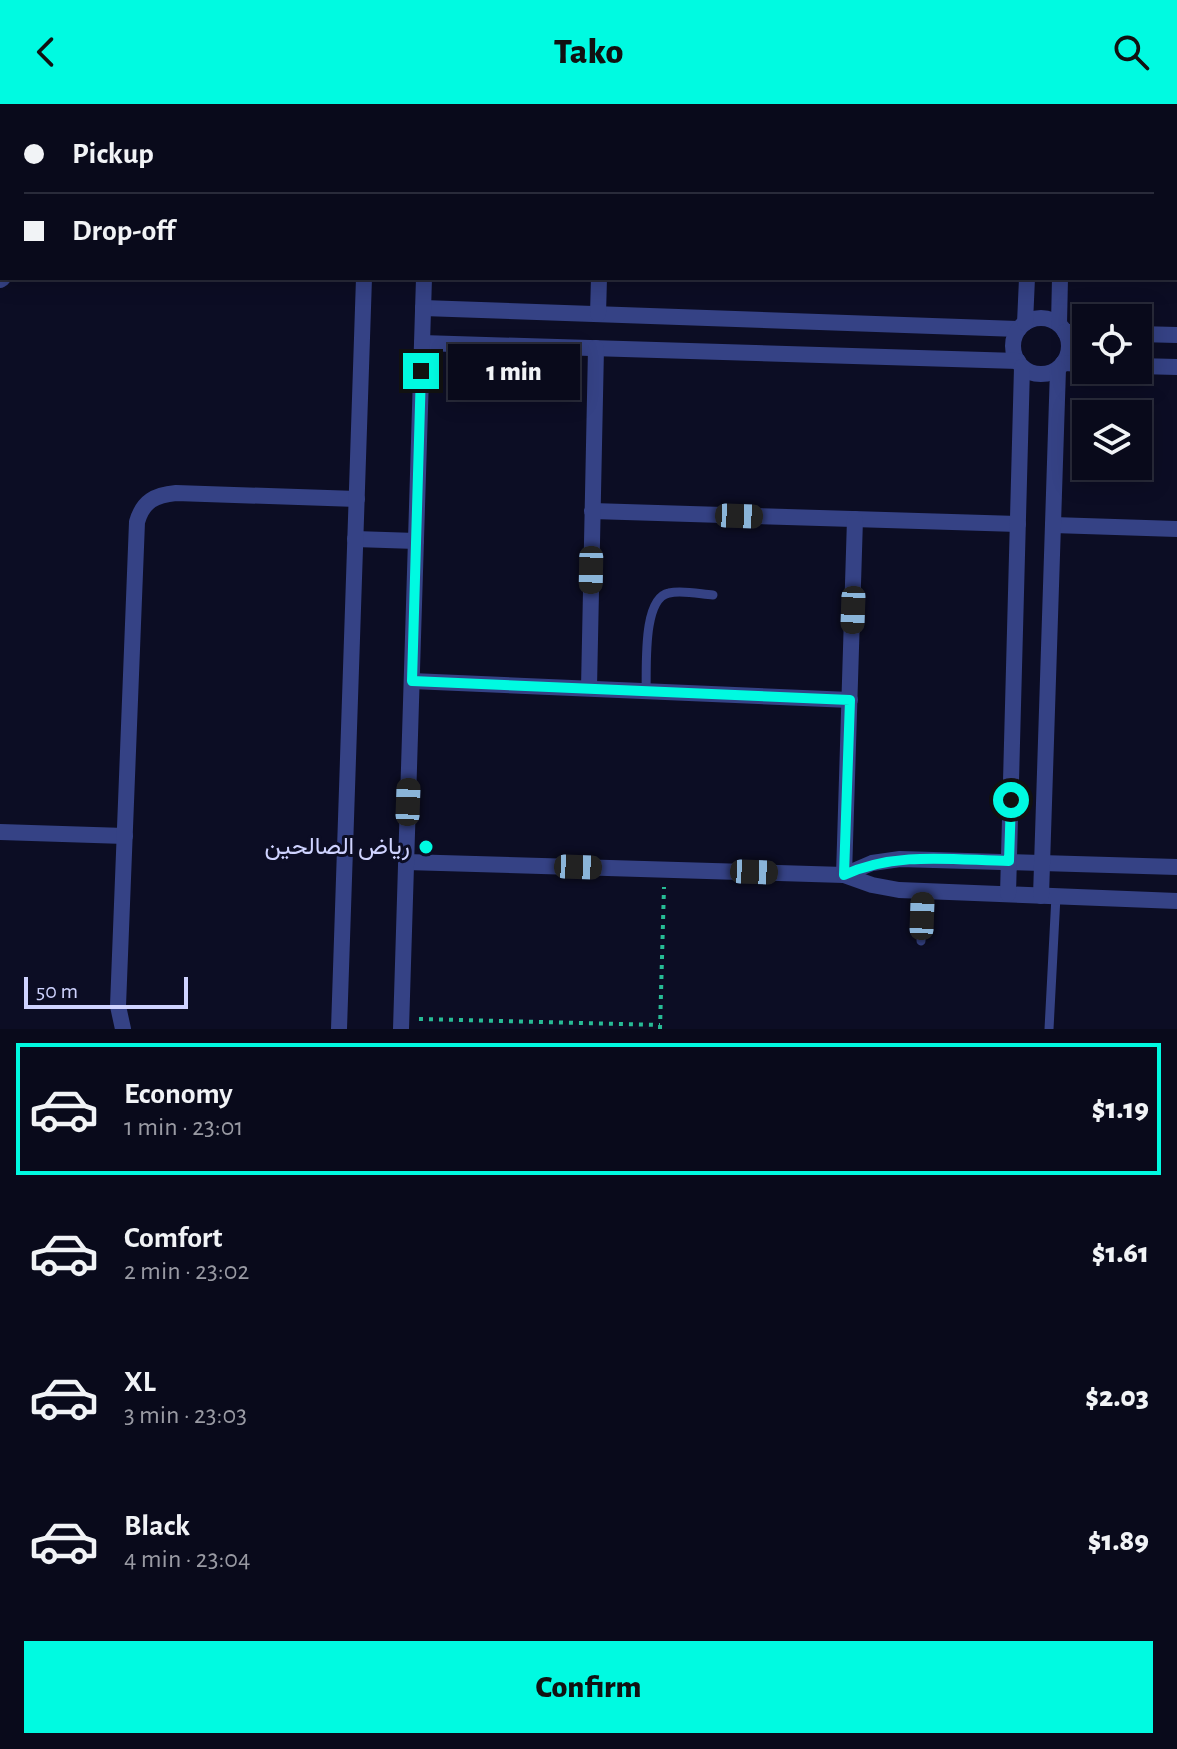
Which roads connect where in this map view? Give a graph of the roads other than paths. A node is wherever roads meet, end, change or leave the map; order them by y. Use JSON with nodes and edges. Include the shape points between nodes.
{"nodes":[{"id":1,"x":364,"y":280,"type":"edge"},
{"id":2,"x":424,"y":280,"type":"edge"},
{"id":3,"x":599,"y":280,"type":"edge"},
{"id":4,"x":1027,"y":280,"type":"edge"},
{"id":5,"x":1060,"y":280,"type":"edge"},
{"id":6,"x":423,"y":308,"type":"junction"},
{"id":7,"x":598,"y":314,"type":"junction"},
{"id":8,"x":1022,"y":326,"type":"junction"},
{"id":9,"x":1062,"y":328,"type":"junction"},
{"id":10,"x":1072,"y":330,"type":"edge"},
{"id":11,"x":1152,"y":334,"type":"edge"},
{"id":12,"x":1177,"y":335,"type":"edge"},
{"id":13,"x":422,"y":343,"type":"junction"},
{"id":14,"x":596,"y":348,"type":"junction"},
{"id":15,"x":1020,"y":364,"type":"junction"},
{"id":16,"x":1072,"y":365,"type":"edge"},
{"id":17,"x":1060,"y":366,"type":"junction"},
{"id":18,"x":1152,"y":366,"type":"edge"},
{"id":19,"x":1177,"y":367,"type":"edge"},
{"id":20,"x":357,"y":499,"type":"junction"},
{"id":21,"x":592,"y":511,"type":"junction"},
{"id":22,"x":855,"y":519,"type":"junction"},
{"id":23,"x":1018,"y":524,"type":"junction"},
{"id":24,"x":1053,"y":525,"type":"junction"},
{"id":25,"x":1177,"y":529,"type":"edge"},
{"id":26,"x":355,"y":539,"type":"junction"},
{"id":27,"x":416,"y":541,"type":"junction"},
{"id":28,"x":713,"y":595,"type":"dead end"},
{"id":29,"x":412,"y":681,"type":"junction"},
{"id":30,"x":589,"y":688,"type":"junction"},
{"id":31,"x":646,"y":691,"type":"junction"},
{"id":32,"x":850,"y":700,"type":"junction"},
{"id":33,"x":0,"y":832,"type":"edge"},
{"id":34,"x":125,"y":836,"type":"junction"},
{"id":35,"x":1009,"y":861,"type":"junction"},
{"id":36,"x":406,"y":862,"type":"junction"},
{"id":37,"x":1042,"y":863,"type":"junction"},
{"id":38,"x":1177,"y":867,"type":"edge"},
{"id":39,"x":844,"y":875,"type":"junction"},
{"id":40,"x":923,"y":891,"type":"junction"},
{"id":41,"x":1008,"y":894,"type":"junction"},
{"id":42,"x":1048,"y":896,"type":"junction"},
{"id":43,"x":1177,"y":901,"type":"edge"},
{"id":44,"x":921,"y":941,"type":"dead end"},
{"id":45,"x":401,"y":1024,"type":"edge"},
{"id":46,"x":123,"y":1029,"type":"edge"},
{"id":47,"x":339,"y":1029,"type":"edge"},
{"id":48,"x":1049,"y":1029,"type":"edge"}],
"edges":[{"from":1,"to":20,"type":"street"},
{"from":2,"to":6,"type":"street"},
{"from":3,"to":7,"type":"street"},
{"from":4,"to":8,"type":"street"},
{"from":5,"to":9,"type":"street"},
{"from":6,"to":7,"type":"street"},
{"from":6,"to":13,"type":"street"},
{"from":7,"to":8,"type":"street"},
{"from":8,"to":9,"type":"street","via":[[1042,318]]},
{"from":8,"to":15,"type":"street","via":[[1013,351]]},
{"from":9,"to":10,"type":"street"},
{"from":9,"to":17,"type":"street","via":[[1069,348]]},
{"from":11,"to":12,"type":"street"},
{"from":13,"to":14,"type":"street"},
{"from":13,"to":27,"type":"street"},
{"from":14,"to":15,"type":"street"},
{"from":14,"to":21,"type":"street"},
{"from":15,"to":17,"type":"street","via":[[1039,374]]},
{"from":15,"to":23,"type":"street"},
{"from":16,"to":17,"type":"street"},
{"from":17,"to":24,"type":"street"},
{"from":18,"to":19,"type":"street"},
{"from":20,"to":26,"type":"street"},
{"from":20,"to":34,"type":"street","via":[[176,493],[149,500],[140,510]]},
{"from":21,"to":22,"type":"street"},
{"from":21,"to":30,"type":"street"},
{"from":22,"to":23,"type":"street"},
{"from":22,"to":32,"type":"street"},
{"from":23,"to":35,"type":"street"},
{"from":24,"to":25,"type":"street"},
{"from":24,"to":37,"type":"street"},
{"from":26,"to":27,"type":"street"},
{"from":26,"to":47,"type":"street"},
{"from":27,"to":29,"type":"street"},
{"from":28,"to":31,"type":"lane","via":[[669,593],[656,601]]},
{"from":29,"to":30,"type":"street"},
{"from":29,"to":36,"type":"street"},
{"from":30,"to":31,"type":"street"},
{"from":31,"to":32,"type":"street"},
{"from":32,"to":39,"type":"street"},
{"from":33,"to":34,"type":"street"},
{"from":34,"to":46,"type":"street","via":[[118,1006]]},
{"from":35,"to":37,"type":"street"},
{"from":35,"to":39,"type":"street","via":[[900,859]]},
{"from":35,"to":41,"type":"street"},
{"from":36,"to":39,"type":"street"},
{"from":36,"to":45,"type":"street"},
{"from":37,"to":38,"type":"street"},
{"from":37,"to":42,"type":"street"},
{"from":39,"to":40,"type":"street","via":[[886,888]]},
{"from":40,"to":41,"type":"street"},
{"from":40,"to":44,"type":"lane"},
{"from":41,"to":42,"type":"street"},
{"from":42,"to":43,"type":"street"},
{"from":42,"to":48,"type":"lane"}]}
